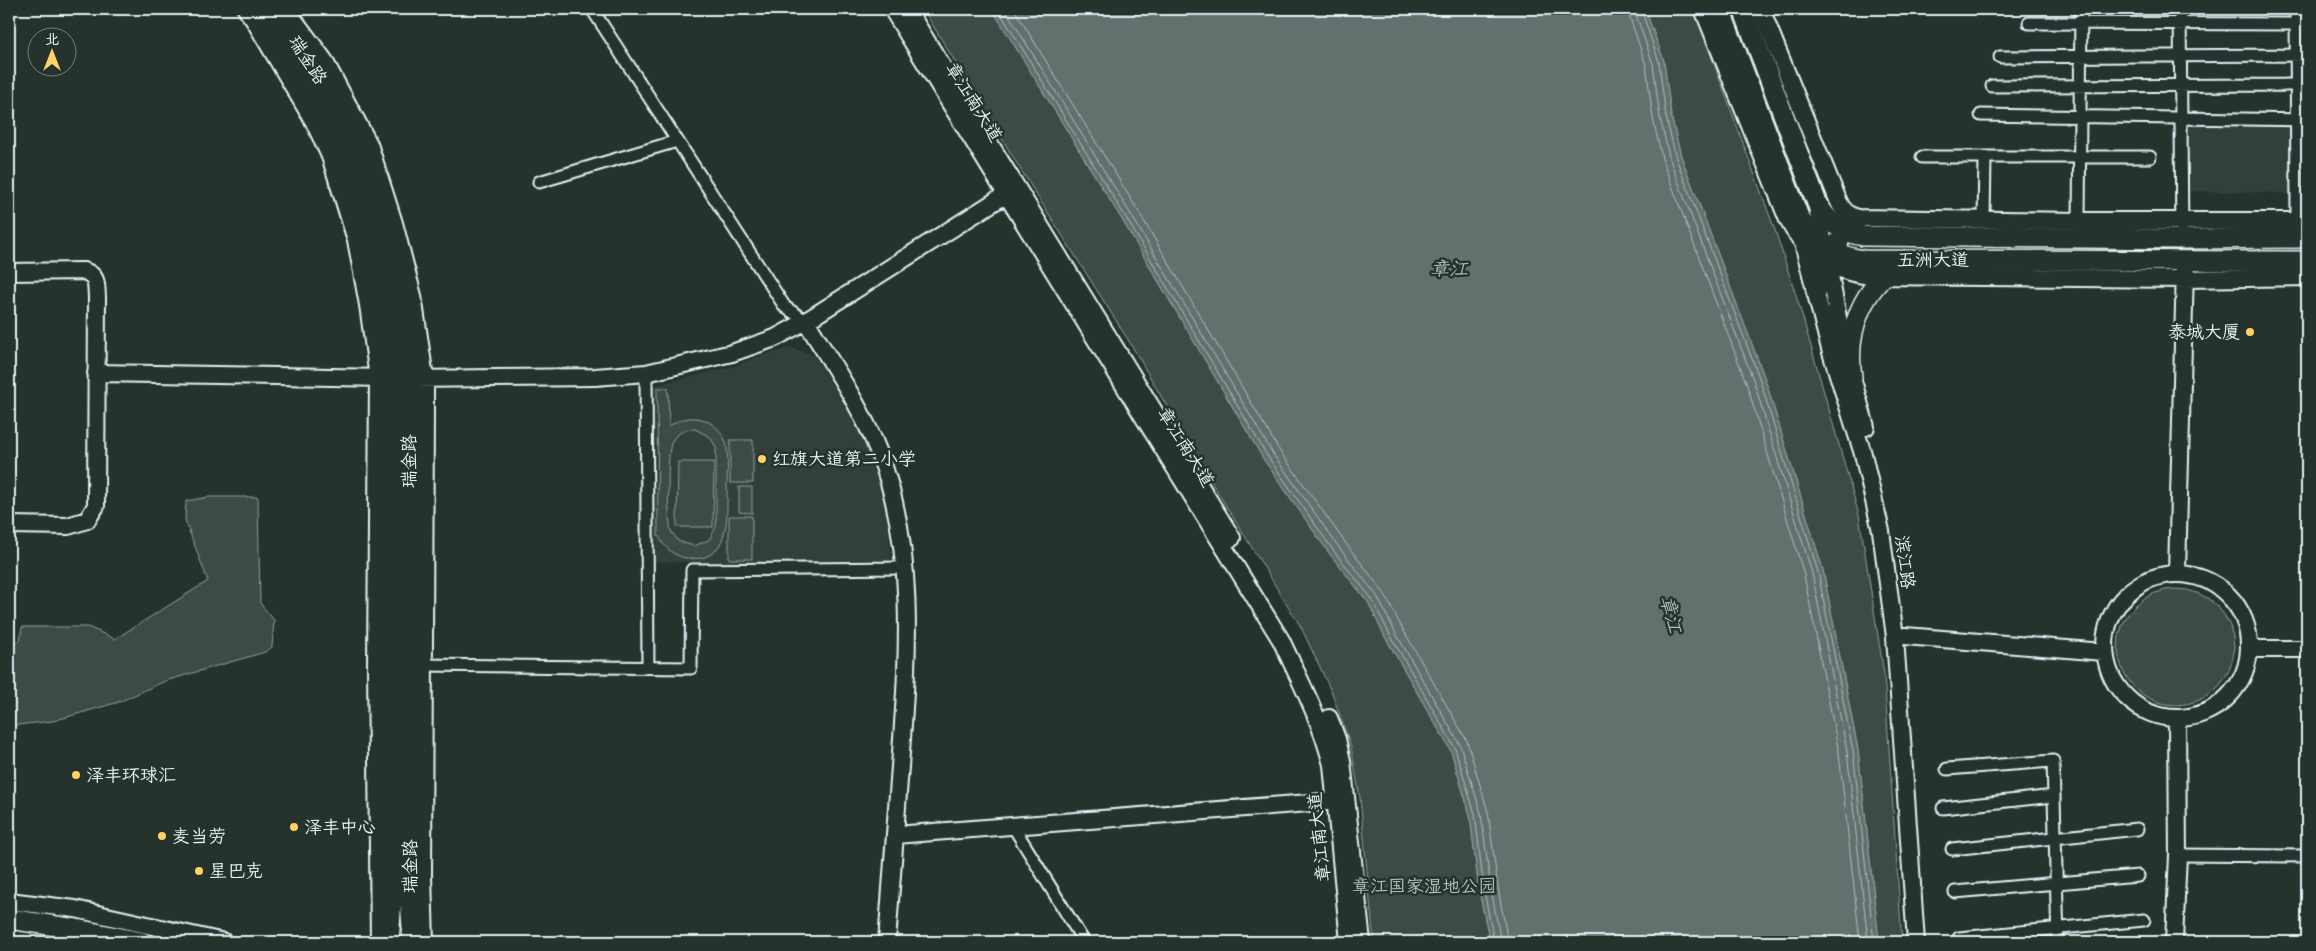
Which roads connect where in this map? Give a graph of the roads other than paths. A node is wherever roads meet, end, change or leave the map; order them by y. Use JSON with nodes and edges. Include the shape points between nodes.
{"nodes":[{"id":1,"x":246,"y":9,"type":"edge"},
{"id":2,"x":592,"y":9,"type":"edge"},
{"id":3,"x":892,"y":9,"type":"edge"},
{"id":4,"x":907,"y":9,"type":"edge"},
{"id":5,"x":1703,"y":9,"type":"edge"},
{"id":6,"x":1720,"y":9,"type":"edge"},
{"id":7,"x":1743,"y":9,"type":"edge"},
{"id":8,"x":1761,"y":9,"type":"edge"},
{"id":9,"x":2081,"y":9,"type":"edge"},
{"id":10,"x":2180,"y":9,"type":"edge"},
{"id":11,"x":2296,"y":9,"type":"edge"},
{"id":12,"x":271,"y":11,"type":"edge"},
{"id":13,"x":2029,"y":24,"type":"dead end"},
{"id":14,"x":2081,"y":24,"type":"junction"},
{"id":15,"x":2180,"y":24,"type":"junction"},
{"id":16,"x":2302,"y":24,"type":"edge"},
{"id":17,"x":2302,"y":55,"type":"edge"},
{"id":18,"x":2180,"y":56,"type":"junction"},
{"id":19,"x":2000,"y":57,"type":"dead end"},
{"id":20,"x":2081,"y":57,"type":"junction"},
{"id":21,"x":2302,"y":85,"type":"edge"},
{"id":22,"x":1992,"y":86,"type":"dead end"},
{"id":23,"x":2080,"y":86,"type":"junction"},
{"id":24,"x":2181,"y":86,"type":"junction"},
{"id":25,"x":1981,"y":114,"type":"dead end"},
{"id":26,"x":2080,"y":116,"type":"junction"},
{"id":27,"x":2181,"y":118,"type":"junction"},
{"id":28,"x":2302,"y":120,"type":"edge"},
{"id":29,"x":677,"y":141,"type":"junction"},
{"id":30,"x":1922,"y":157,"type":"dead end"},
{"id":31,"x":1985,"y":157,"type":"junction"},
{"id":32,"x":2080,"y":158,"type":"junction"},
{"id":33,"x":2150,"y":158,"type":"dead end"},
{"id":34,"x":539,"y":182,"type":"dead end"},
{"id":35,"x":1012,"y":191,"type":"junction"},
{"id":36,"x":1984,"y":220,"type":"junction"},
{"id":37,"x":2079,"y":221,"type":"junction"},
{"id":38,"x":2302,"y":221,"type":"edge"},
{"id":39,"x":1862,"y":227,"type":"junction"},
{"id":40,"x":2182,"y":230,"type":"junction"},
{"id":41,"x":2307,"y":238,"type":"edge"},
{"id":42,"x":1820,"y":248,"type":"junction"},
{"id":43,"x":1904,"y":260,"type":"junction"},
{"id":44,"x":2185,"y":260,"type":"junction"},
{"id":45,"x":2307,"y":261,"type":"edge"},
{"id":46,"x":9,"y":272,"type":"edge"},
{"id":47,"x":1883,"y":276,"type":"junction"},
{"id":48,"x":2307,"y":277,"type":"edge"},
{"id":49,"x":2185,"y":279,"type":"junction"},
{"id":50,"x":1816,"y":291,"type":"joint"},
{"id":51,"x":806,"y":321,"type":"junction"},
{"id":52,"x":96,"y":373,"type":"junction"},
{"id":53,"x":646,"y":373,"type":"junction"},
{"id":54,"x":1852,"y":377,"type":"junction"},
{"id":55,"x":401,"y":378,"type":"junction"},
{"id":56,"x":9,"y":525,"type":"edge"},
{"id":57,"x":904,"y":568,"type":"junction"},
{"id":58,"x":2177,"y":573,"type":"junction"},
{"id":59,"x":1905,"y":636,"type":"junction"},
{"id":60,"x":2250,"y":648,"type":"junction"},
{"id":61,"x":2307,"y":649,"type":"edge"},
{"id":62,"x":2104,"y":652,"type":"junction"},
{"id":63,"x":416,"y":665,"type":"junction"},
{"id":64,"x":648,"y":667,"type":"junction"},
{"id":65,"x":2177,"y":719,"type":"junction"},
{"id":66,"x":1947,"y":769,"type":"dead end"},
{"id":67,"x":2054,"y":796,"type":"junction"},
{"id":68,"x":1335,"y":801,"type":"junction"},
{"id":69,"x":1944,"y":808,"type":"dead end"},
{"id":70,"x":1013,"y":826,"type":"junction"},
{"id":71,"x":2137,"y":829,"type":"dead end"},
{"id":72,"x":895,"y":834,"type":"junction"},
{"id":73,"x":2055,"y":838,"type":"junction"},
{"id":74,"x":1952,"y":849,"type":"dead end"},
{"id":75,"x":2178,"y":855,"type":"junction"},
{"id":76,"x":2307,"y":856,"type":"edge"},
{"id":77,"x":2138,"y":876,"type":"dead end"},
{"id":78,"x":2056,"y":883,"type":"junction"},
{"id":79,"x":1955,"y":892,"type":"dead end"},
{"id":80,"x":401,"y":898,"type":"junction"},
{"id":81,"x":9,"y":901,"type":"edge"},
{"id":82,"x":9,"y":920,"type":"edge"},
{"id":83,"x":2144,"y":920,"type":"dead end"},
{"id":84,"x":2057,"y":928,"type":"junction"},
{"id":85,"x":1958,"y":938,"type":"dead end"},
{"id":86,"x":142,"y":942,"type":"edge"},
{"id":87,"x":224,"y":942,"type":"edge"},
{"id":88,"x":381,"y":942,"type":"edge"},
{"id":89,"x":413,"y":942,"type":"edge"},
{"id":90,"x":424,"y":942,"type":"edge"},
{"id":91,"x":887,"y":942,"type":"edge"},
{"id":92,"x":1084,"y":942,"type":"edge"},
{"id":93,"x":1349,"y":942,"type":"edge"},
{"id":94,"x":1362,"y":942,"type":"edge"},
{"id":95,"x":1916,"y":942,"type":"edge"},
{"id":96,"x":1926,"y":942,"type":"edge"},
{"id":97,"x":2058,"y":942,"type":"edge"},
{"id":98,"x":2174,"y":942,"type":"edge"}],
"edges":[{"from":1,"to":55,"type":"street","via":[[314,122],[330,156],[356,240],[368,305]]},
{"from":2,"to":29,"type":"street"},
{"from":3,"to":35,"type":"street","name":"章江南大道"},
{"from":4,"to":35,"type":"street","name":"章江南大道"},
{"from":5,"to":42,"type":"street","via":[[1788,220]]},
{"from":6,"to":42,"type":"main road","name":"五洲大道","via":[[1792,198],[1804,225]]},
{"from":7,"to":42,"type":"main road","name":"五洲大道","via":[[1820,209]]},
{"from":8,"to":39,"type":"street","via":[[1840,205]]},
{"from":9,"to":14,"type":"street"},
{"from":10,"to":15,"type":"street"},
{"from":11,"to":16,"type":"street"},
{"from":12,"to":55,"type":"main road","name":"瑞金路","via":[[308,59],[340,110],[354,146],[382,232],[397,301]]},
{"from":13,"to":14,"type":"street"},
{"from":14,"to":15,"type":"street"},
{"from":14,"to":20,"type":"street"},
{"from":15,"to":16,"type":"street"},
{"from":15,"to":18,"type":"street"},
{"from":16,"to":17,"type":"street"},
{"from":17,"to":18,"type":"street"},
{"from":17,"to":21,"type":"street"},
{"from":18,"to":20,"type":"street"},
{"from":18,"to":24,"type":"street"},
{"from":19,"to":20,"type":"street"},
{"from":20,"to":23,"type":"street"},
{"from":21,"to":24,"type":"street"},
{"from":21,"to":28,"type":"street"},
{"from":22,"to":23,"type":"street"},
{"from":23,"to":24,"type":"street"},
{"from":23,"to":26,"type":"street"},
{"from":24,"to":27,"type":"street"},
{"from":25,"to":26,"type":"street"},
{"from":26,"to":27,"type":"street"},
{"from":26,"to":32,"type":"street"},
{"from":27,"to":28,"type":"street"},
{"from":27,"to":40,"type":"street"},
{"from":28,"to":38,"type":"street"},
{"from":29,"to":34,"type":"street"},
{"from":29,"to":51,"type":"street","via":[[785,307]]},
{"from":30,"to":31,"type":"street"},
{"from":31,"to":32,"type":"street"},
{"from":31,"to":36,"type":"street"},
{"from":32,"to":33,"type":"street"},
{"from":32,"to":37,"type":"street"},
{"from":35,"to":51,"type":"street"},
{"from":35,"to":68,"type":"street","name":"章江南大道","via":[[1281,640],[1326,742]]},
{"from":35,"to":94,"type":"street","name":"章江南大道","via":[[1291,636],[1321,699],[1342,761]]},
{"from":36,"to":37,"type":"street"},
{"from":36,"to":39,"type":"street"},
{"from":37,"to":40,"type":"street"},
{"from":38,"to":40,"type":"street"},
{"from":39,"to":40,"type":"main road","name":"五洲大道"},
{"from":39,"to":42,"type":"main road","name":"五洲大道"},
{"from":40,"to":41,"type":"main road","name":"五洲大道"},
{"from":42,"to":43,"type":"main road","name":"五洲大道","via":[[1852,259]]},
{"from":42,"to":47,"type":"street","via":[[1858,275]]},
{"from":42,"to":50,"type":"main road"},
{"from":42,"to":54,"type":"street","name":"滨江路"},
{"from":43,"to":44,"type":"main road","name":"五洲大道"},
{"from":43,"to":47,"type":"main road"},
{"from":44,"to":45,"type":"main road","name":"五洲大道"},
{"from":44,"to":49,"type":"street"},
{"from":46,"to":52,"type":"street","via":[[69,270],[91,274],[96,284]]},
{"from":47,"to":49,"type":"street"},
{"from":47,"to":54,"type":"main road","via":[[1865,299],[1854,324],[1850,350]]},
{"from":48,"to":49,"type":"street"},
{"from":49,"to":58,"type":"street"},
{"from":50,"to":95,"type":"street","name":"滨江路","via":[[1830,349],[1863,454],[1881,531],[1895,637]]},
{"from":51,"to":53,"type":"street","via":[[775,338],[732,353]]},
{"from":51,"to":57,"type":"street","via":[[854,399],[880,454],[893,500]]},
{"from":52,"to":55,"type":"street"},
{"from":52,"to":56,"type":"street","via":[[96,506],[87,520],[68,526]]},
{"from":53,"to":55,"type":"street","via":[[595,377]]},
{"from":53,"to":64,"type":"street"},
{"from":54,"to":59,"type":"street","name":"滨江路","via":[[1891,529]]},
{"from":55,"to":63,"type":"main road","name":"瑞金路"},
{"from":55,"to":80,"type":"main road","name":"瑞金路"},
{"from":55,"to":88,"type":"street","via":[[376,677]]},
{"from":57,"to":64,"type":"street","via":[[692,570],[691,668]]},
{"from":57,"to":72,"type":"street","via":[[906,670]]},
{"from":58,"to":60,"type":"street","via":[[2200,577],[2221,588],[2237,604],[2247,625]]},
{"from":58,"to":62,"type":"street","via":[[2153,577],[2126,594],[2115,606],[2106,628]]},
{"from":59,"to":62,"type":"street"},
{"from":59,"to":96,"type":"street","name":"滨江路"},
{"from":60,"to":61,"type":"street"},
{"from":60,"to":65,"type":"street","via":[[2246,670],[2235,690],[2219,705],[2199,715]]},
{"from":62,"to":65,"type":"street","via":[[2109,673],[2125,697],[2156,716]]},
{"from":63,"to":64,"type":"street"},
{"from":63,"to":80,"type":"main road","name":"瑞金路"},
{"from":63,"to":90,"type":"street"},
{"from":65,"to":75,"type":"street"},
{"from":66,"to":67,"type":"street","via":[[2053,761]]},
{"from":67,"to":69,"type":"street"},
{"from":67,"to":73,"type":"street"},
{"from":68,"to":70,"type":"street"},
{"from":68,"to":93,"type":"street","name":"章江南大道"},
{"from":70,"to":72,"type":"street"},
{"from":70,"to":92,"type":"street"},
{"from":71,"to":73,"type":"street"},
{"from":72,"to":91,"type":"street"},
{"from":73,"to":74,"type":"street"},
{"from":73,"to":78,"type":"street"},
{"from":75,"to":76,"type":"street"},
{"from":75,"to":98,"type":"street"},
{"from":77,"to":78,"type":"street"},
{"from":78,"to":79,"type":"street"},
{"from":78,"to":84,"type":"street"},
{"from":80,"to":88,"type":"main road","name":"瑞金路"},
{"from":80,"to":89,"type":"main road","name":"瑞金路"},
{"from":80,"to":90,"type":"main road"},
{"from":81,"to":87,"type":"street","via":[[75,909]]},
{"from":82,"to":86,"type":"main road"},
{"from":83,"to":84,"type":"street"},
{"from":84,"to":85,"type":"street"},
{"from":84,"to":97,"type":"street"}]}
